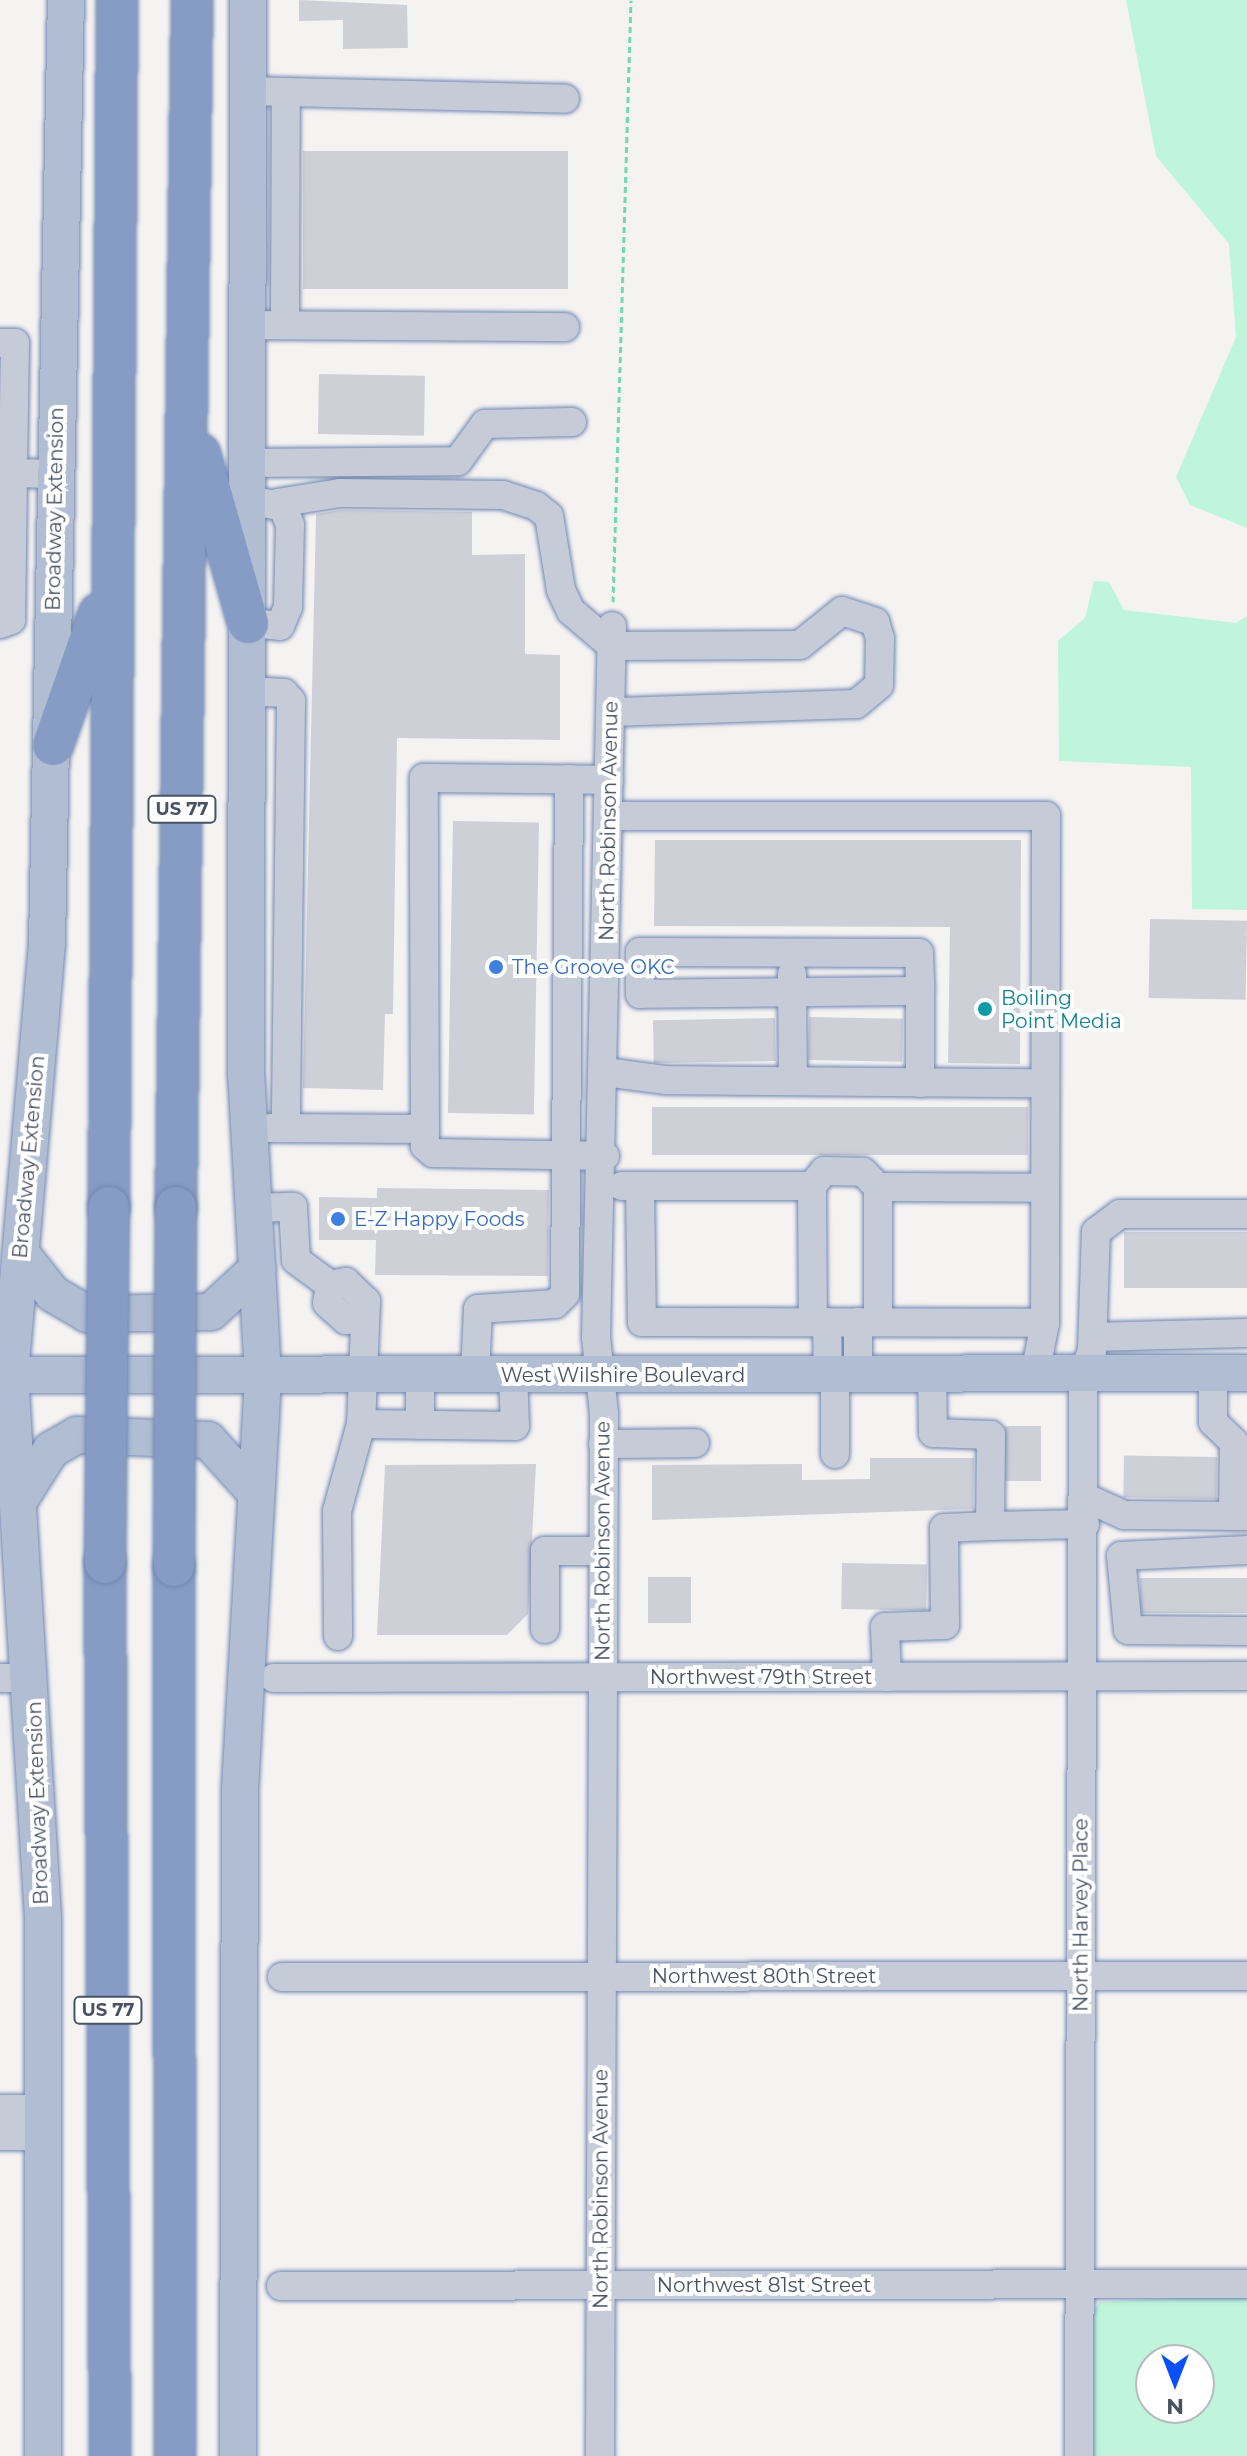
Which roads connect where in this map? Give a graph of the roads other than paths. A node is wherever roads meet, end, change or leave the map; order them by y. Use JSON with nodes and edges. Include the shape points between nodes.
{"nodes":[{"id":1,"x":66,"y":0,"type":"edge"},
{"id":2,"x":117,"y":0,"type":"edge"},
{"id":3,"x":192,"y":0,"type":"edge"},
{"id":4,"x":248,"y":0,"type":"edge"},
{"id":5,"x":248,"y":91,"type":"junction"},
{"id":6,"x":286,"y":92,"type":"junction"},
{"id":7,"x":565,"y":99,"type":"dead end"},
{"id":8,"x":248,"y":325,"type":"junction"},
{"id":9,"x":285,"y":325,"type":"junction"},
{"id":10,"x":565,"y":327,"type":"dead end"},
{"id":11,"x":0,"y":343,"type":"edge"},
{"id":12,"x":189,"y":411,"type":"junction"},
{"id":13,"x":572,"y":422,"type":"dead end"},
{"id":14,"x":248,"y":463,"type":"junction"},
{"id":15,"x":4,"y":473,"type":"edge"},
{"id":16,"x":55,"y":474,"type":"junction"},
{"id":17,"x":262,"y":503,"type":"junction"},
{"id":18,"x":111,"y":572,"type":"junction"},
{"id":19,"x":248,"y":623,"type":"junction"},
{"id":20,"x":0,"y":624,"type":"edge"},
{"id":21,"x":612,"y":636,"type":"junction"},
{"id":22,"x":247,"y":691,"type":"junction"},
{"id":23,"x":611,"y":712,"type":"junction"},
{"id":24,"x":53,"y":745,"type":"junction"},
{"id":25,"x":569,"y":779,"type":"junction"},
{"id":26,"x":609,"y":780,"type":"junction"},
{"id":27,"x":608,"y":816,"type":"junction"},
{"id":28,"x":792,"y":952,"type":"junction"},
{"id":29,"x":607,"y":975,"type":"junction"},
{"id":30,"x":640,"y":975,"type":"junction"},
{"id":31,"x":920,"y":991,"type":"junction"},
{"id":32,"x":792,"y":992,"type":"junction"},
{"id":33,"x":605,"y":1072,"type":"junction"},
{"id":34,"x":793,"y":1081,"type":"junction"},
{"id":35,"x":920,"y":1083,"type":"junction"},
{"id":36,"x":1043,"y":1083,"type":"junction"},
{"id":37,"x":250,"y":1128,"type":"junction"},
{"id":38,"x":286,"y":1128,"type":"junction"},
{"id":39,"x":425,"y":1129,"type":"junction"},
{"id":40,"x":566,"y":1155,"type":"junction"},
{"id":41,"x":605,"y":1156,"type":"junction"},
{"id":42,"x":640,"y":1186,"type":"junction"},
{"id":43,"x":812,"y":1186,"type":"junction"},
{"id":44,"x":604,"y":1187,"type":"junction"},
{"id":45,"x":878,"y":1187,"type":"junction"},
{"id":46,"x":1044,"y":1188,"type":"junction"},
{"id":47,"x":13,"y":1202,"type":"edge"},
{"id":48,"x":255,"y":1208,"type":"junction"},
{"id":49,"x":1247,"y":1214,"type":"edge"},
{"id":50,"x":22,"y":1255,"type":"junction"},
{"id":51,"x":258,"y":1268,"type":"junction"},
{"id":52,"x":820,"y":1322,"type":"junction"},
{"id":53,"x":868,"y":1322,"type":"junction"},
{"id":54,"x":1045,"y":1323,"type":"junction"},
{"id":55,"x":1247,"y":1333,"type":"edge"},
{"id":56,"x":1187,"y":1334,"type":"junction"},
{"id":57,"x":1093,"y":1337,"type":"junction"},
{"id":58,"x":1216,"y":1373,"type":"edge"},
{"id":59,"x":362,"y":1374,"type":"junction"},
{"id":60,"x":840,"y":1374,"type":"junction"},
{"id":61,"x":932,"y":1374,"type":"junction"},
{"id":62,"x":1035,"y":1374,"type":"junction"},
{"id":63,"x":1083,"y":1374,"type":"junction"},
{"id":64,"x":5,"y":1375,"type":"edge"},
{"id":65,"x":263,"y":1375,"type":"junction"},
{"id":66,"x":420,"y":1375,"type":"junction"},
{"id":67,"x":475,"y":1375,"type":"junction"},
{"id":68,"x":513,"y":1375,"type":"junction"},
{"id":69,"x":600,"y":1375,"type":"junction"},
{"id":70,"x":361,"y":1424,"type":"junction"},
{"id":71,"x":420,"y":1425,"type":"junction"},
{"id":72,"x":695,"y":1443,"type":"dead end"},
{"id":73,"x":603,"y":1444,"type":"junction"},
{"id":74,"x":835,"y":1454,"type":"dead end"},
{"id":75,"x":256,"y":1493,"type":"junction"},
{"id":76,"x":18,"y":1502,"type":"junction"},
{"id":77,"x":1084,"y":1511,"type":"junction"},
{"id":78,"x":1240,"y":1516,"type":"edge"},
{"id":79,"x":990,"y":1526,"type":"junction"},
{"id":80,"x":11,"y":1545,"type":"edge"},
{"id":81,"x":1247,"y":1550,"type":"edge"},
{"id":82,"x":603,"y":1551,"type":"junction"},
{"id":83,"x":545,"y":1629,"type":"dead end"},
{"id":84,"x":1247,"y":1631,"type":"edge"},
{"id":85,"x":338,"y":1636,"type":"dead end"},
{"id":86,"x":1247,"y":1676,"type":"edge"},
{"id":87,"x":603,"y":1677,"type":"junction"},
{"id":88,"x":887,"y":1677,"type":"junction"},
{"id":89,"x":1082,"y":1677,"type":"junction"},
{"id":90,"x":16,"y":1678,"type":"edge"},
{"id":91,"x":274,"y":1678,"type":"dead end"},
{"id":92,"x":1081,"y":1976,"type":"junction"},
{"id":93,"x":1247,"y":1976,"type":"edge"},
{"id":94,"x":282,"y":1977,"type":"dead end"},
{"id":95,"x":602,"y":1977,"type":"junction"},
{"id":96,"x":0,"y":2109,"type":"edge"},
{"id":97,"x":43,"y":2122,"type":"junction"},
{"id":98,"x":0,"y":2136,"type":"edge"},
{"id":99,"x":1081,"y":2284,"type":"junction"},
{"id":100,"x":1247,"y":2284,"type":"edge"},
{"id":101,"x":600,"y":2285,"type":"junction"},
{"id":102,"x":281,"y":2286,"type":"dead end"},
{"id":103,"x":43,"y":2456,"type":"edge"},
{"id":104,"x":110,"y":2456,"type":"edge"},
{"id":105,"x":175,"y":2456,"type":"edge"},
{"id":106,"x":238,"y":2456,"type":"edge"},
{"id":107,"x":600,"y":2456,"type":"edge"},
{"id":108,"x":1079,"y":2456,"type":"edge"}],
"edges":[{"from":1,"to":16,"type":"main road","name":"Broadway Extension"},
{"from":2,"to":18,"type":"highway","number":"US 77"},
{"from":3,"to":12,"type":"highway","number":"US 77"},
{"from":4,"to":5,"type":"main road"},
{"from":5,"to":6,"type":"street"},
{"from":5,"to":8,"type":"main road"},
{"from":6,"to":7,"type":"street"},
{"from":6,"to":9,"type":"street"},
{"from":8,"to":9,"type":"street"},
{"from":8,"to":14,"type":"main road"},
{"from":9,"to":10,"type":"street"},
{"from":11,"to":15,"type":"street","via":[[15,343]]},
{"from":12,"to":19,"type":"highway"},
{"from":12,"to":105,"type":"highway","number":"US 77","bridge":true,"via":[[176,1207]]},
{"from":13,"to":14,"type":"street","via":[[485,424],[458,461]]},
{"from":14,"to":17,"type":"main road"},
{"from":15,"to":16,"type":"street"},
{"from":15,"to":20,"type":"street","via":[[11,620]]},
{"from":16,"to":24,"type":"main road","name":"Broadway Extension"},
{"from":17,"to":19,"type":"main road"},
{"from":17,"to":21,"type":"street","via":[[340,493],[489,494],[536,506],[549,516],[561,590],[571,611]]},
{"from":18,"to":24,"type":"highway"},
{"from":18,"to":104,"type":"highway","number":"US 77","bridge":true,"via":[[105,1563]]},
{"from":19,"to":22,"type":"main road"},
{"from":21,"to":23,"type":"street","name":"North Robinson Avenue"},
{"from":21,"to":23,"type":"street","via":[[800,645],[842,611],[855,611],[875,622],[881,657],[879,685],[856,704]]},
{"from":22,"to":37,"type":"main road"},
{"from":22,"to":38,"type":"street","via":[[284,693],[291,701]]},
{"from":23,"to":26,"type":"street","name":"North Robinson Avenue"},
{"from":24,"to":47,"type":"main road","name":"Broadway Extension"},
{"from":25,"to":26,"type":"street"},
{"from":25,"to":39,"type":"street","via":[[424,778]]},
{"from":25,"to":40,"type":"street"},
{"from":26,"to":27,"type":"street","name":"North Robinson Avenue"},
{"from":27,"to":29,"type":"street","name":"North Robinson Avenue"},
{"from":27,"to":36,"type":"street","via":[[1046,816]]},
{"from":28,"to":30,"type":"street","via":[[640,952]]},
{"from":28,"to":31,"type":"street","via":[[919,953]]},
{"from":28,"to":32,"type":"street"},
{"from":29,"to":30,"type":"street"},
{"from":29,"to":33,"type":"street","name":"North Robinson Avenue"},
{"from":30,"to":32,"type":"street","via":[[640,994]]},
{"from":31,"to":32,"type":"street"},
{"from":31,"to":35,"type":"street"},
{"from":32,"to":34,"type":"street"},
{"from":33,"to":34,"type":"street"},
{"from":33,"to":41,"type":"street","name":"North Robinson Avenue"},
{"from":34,"to":35,"type":"street"},
{"from":35,"to":36,"type":"street"},
{"from":36,"to":46,"type":"street"},
{"from":37,"to":38,"type":"street"},
{"from":37,"to":48,"type":"main road"},
{"from":38,"to":39,"type":"street"},
{"from":39,"to":40,"type":"street","via":[[433,1153]]},
{"from":40,"to":41,"type":"street"},
{"from":40,"to":67,"type":"street","via":[[565,1294],[555,1304],[478,1309]]},
{"from":41,"to":44,"type":"street","name":"North Robinson Avenue"},
{"from":42,"to":43,"type":"street"},
{"from":42,"to":44,"type":"street"},
{"from":42,"to":52,"type":"street","via":[[642,1322]]},
{"from":43,"to":45,"type":"street","via":[[824,1171],[863,1172]]},
{"from":43,"to":52,"type":"street"},
{"from":44,"to":69,"type":"street","name":"North Robinson Avenue"},
{"from":45,"to":46,"type":"street"},
{"from":45,"to":53,"type":"street"},
{"from":46,"to":54,"type":"street"},
{"from":47,"to":50,"type":"main road","name":"Broadway Extension"},
{"from":48,"to":51,"type":"main road"},
{"from":48,"to":59,"type":"street","via":[[293,1207],[296,1260],[330,1285],[346,1282],[366,1301]]},
{"from":49,"to":57,"type":"street","name":"North Harvey Place","via":[[1120,1214],[1096,1232]]},
{"from":50,"to":51,"type":"main road","via":[[53,1294],[87,1314],[211,1312]]},
{"from":50,"to":64,"type":"main road","name":"Broadway Extension"},
{"from":51,"to":65,"type":"main road"},
{"from":52,"to":53,"type":"street"},
{"from":52,"to":60,"type":"street"},
{"from":53,"to":54,"type":"street"},
{"from":53,"to":60,"type":"street"},
{"from":54,"to":62,"type":"street"},
{"from":55,"to":56,"type":"street"},
{"from":56,"to":57,"type":"street"},
{"from":56,"to":58,"type":"street"},
{"from":57,"to":63,"type":"street","name":"North Harvey Place"},
{"from":58,"to":63,"type":"main road","name":"West Wilshire Boulevard"},
{"from":58,"to":78,"type":"street","via":[[1213,1422],[1234,1442]]},
{"from":59,"to":65,"type":"main road","name":"West Wilshire Boulevard"},
{"from":59,"to":66,"type":"main road","name":"West Wilshire Boulevard"},
{"from":59,"to":70,"type":"street"},
{"from":60,"to":61,"type":"main road","name":"West Wilshire Boulevard"},
{"from":60,"to":69,"type":"main road","name":"West Wilshire Boulevard"},
{"from":60,"to":74,"type":"street"},
{"from":61,"to":62,"type":"main road","name":"West Wilshire Boulevard"},
{"from":61,"to":79,"type":"street","via":[[933,1433],[991,1435]]},
{"from":62,"to":63,"type":"main road","name":"West Wilshire Boulevard"},
{"from":63,"to":77,"type":"street","name":"North Harvey Place"},
{"from":64,"to":65,"type":"main road","name":"West Wilshire Boulevard"},
{"from":64,"to":76,"type":"main road","name":"Broadway Extension"},
{"from":65,"to":75,"type":"main road"},
{"from":66,"to":67,"type":"main road","name":"West Wilshire Boulevard"},
{"from":66,"to":71,"type":"street"},
{"from":67,"to":68,"type":"main road","name":"West Wilshire Boulevard"},
{"from":68,"to":69,"type":"main road","name":"West Wilshire Boulevard"},
{"from":68,"to":71,"type":"street","via":[[515,1426]]},
{"from":69,"to":73,"type":"street","name":"North Robinson Avenue"},
{"from":70,"to":71,"type":"street"},
{"from":70,"to":85,"type":"street","via":[[337,1511]]},
{"from":72,"to":73,"type":"street"},
{"from":73,"to":82,"type":"street","name":"North Robinson Avenue"},
{"from":75,"to":76,"type":"main road","via":[[208,1440],[77,1435],[51,1450]]},
{"from":75,"to":106,"type":"main road","via":[[240,1789]]},
{"from":76,"to":80,"type":"main road","name":"Broadway Extension"},
{"from":77,"to":78,"type":"street"},
{"from":77,"to":79,"type":"street"},
{"from":77,"to":89,"type":"street","name":"North Harvey Place"},
{"from":79,"to":88,"type":"street","via":[[944,1528],[945,1625],[885,1627]]},
{"from":80,"to":90,"type":"main road","name":"Broadway Extension"},
{"from":81,"to":84,"type":"street","via":[[1121,1556],[1128,1630]]},
{"from":82,"to":83,"type":"street","via":[[545,1551]]},
{"from":82,"to":87,"type":"street","name":"North Robinson Avenue"},
{"from":86,"to":89,"type":"street","name":"Northwest 79th Street"},
{"from":87,"to":88,"type":"street","name":"Northwest 79th Street"},
{"from":87,"to":91,"type":"street","name":"Northwest 79th Street"},
{"from":87,"to":95,"type":"street","name":"North Robinson Avenue"},
{"from":88,"to":89,"type":"street","name":"Northwest 79th Street"},
{"from":89,"to":92,"type":"street","name":"North Harvey Place"},
{"from":90,"to":97,"type":"main road","name":"Broadway Extension"},
{"from":92,"to":93,"type":"street","name":"Northwest 80th Street"},
{"from":92,"to":95,"type":"street","name":"Northwest 80th Street"},
{"from":92,"to":99,"type":"street","name":"North Harvey Place"},
{"from":94,"to":95,"type":"street","name":"Northwest 80th Street"},
{"from":95,"to":101,"type":"street","name":"North Robinson Avenue"},
{"from":96,"to":97,"type":"street"},
{"from":97,"to":98,"type":"street"},
{"from":97,"to":103,"type":"main road","name":"Broadway Extension"},
{"from":99,"to":100,"type":"street","name":"Northwest 81st Street"},
{"from":99,"to":101,"type":"street","name":"Northwest 81st Street"},
{"from":99,"to":108,"type":"street","name":"North Harvey Place"},
{"from":101,"to":102,"type":"street","name":"Northwest 81st Street"},
{"from":101,"to":107,"type":"street","name":"North Robinson Avenue"}]}
